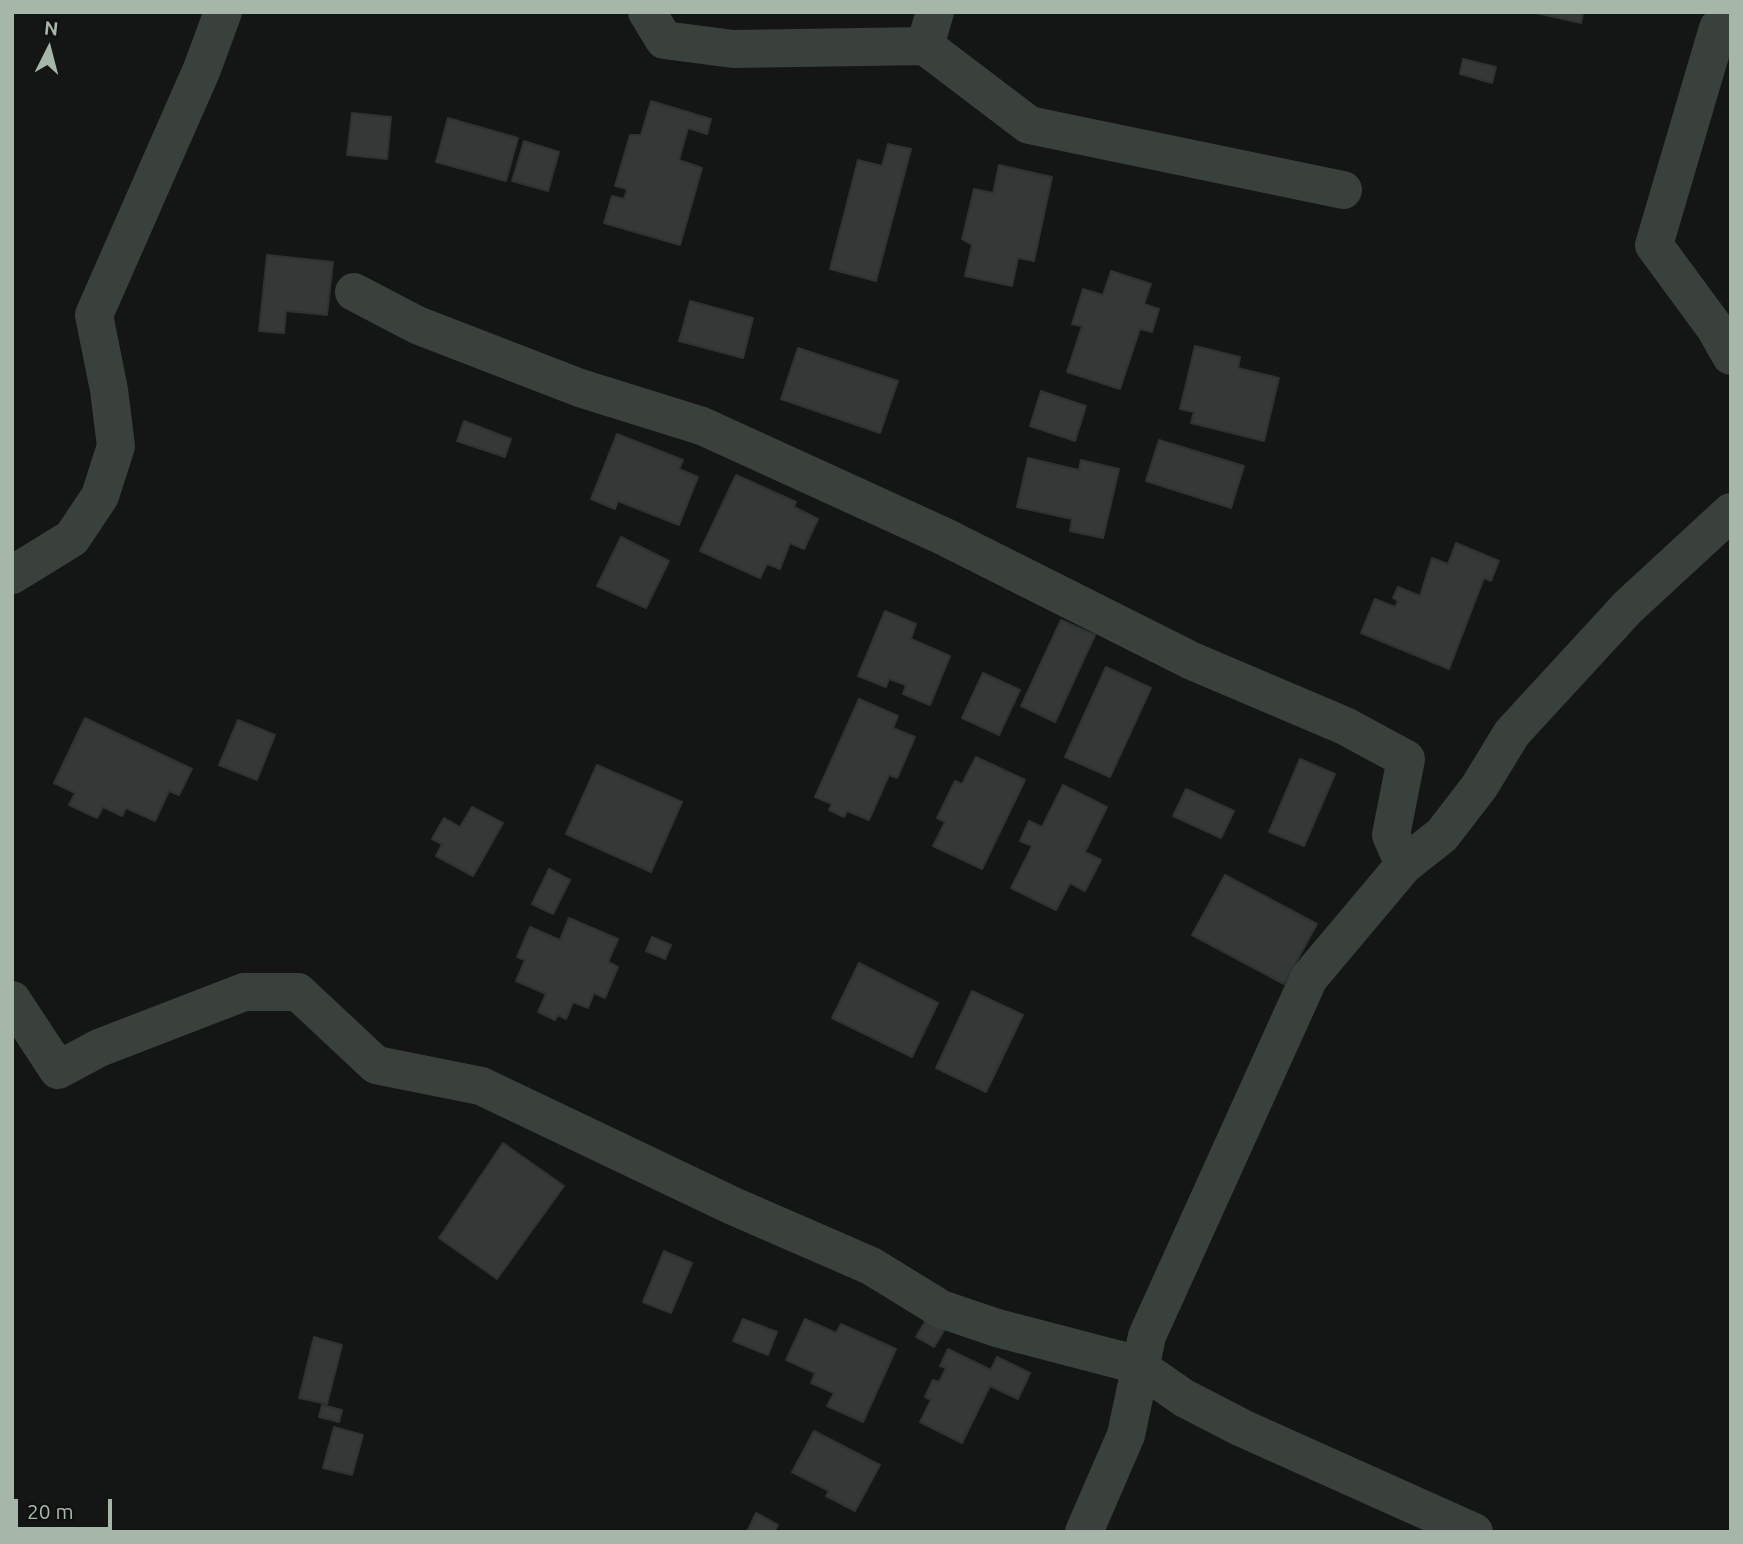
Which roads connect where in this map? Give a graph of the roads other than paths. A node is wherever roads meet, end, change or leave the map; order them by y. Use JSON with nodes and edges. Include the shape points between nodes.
{"nodes":[{"id":1,"x":223,"y":12,"type":"edge"},
{"id":2,"x":647,"y":12,"type":"edge"},
{"id":3,"x":1731,"y":23,"type":"edge"},
{"id":4,"x":930,"y":29,"type":"edge"},
{"id":5,"x":1343,"y":190,"type":"dead end"},
{"id":6,"x":354,"y":292,"type":"dead end"},
{"id":7,"x":1731,"y":356,"type":"edge"},
{"id":8,"x":1731,"y":512,"type":"edge"},
{"id":9,"x":12,"y":575,"type":"edge"},
{"id":10,"x":1404,"y":865,"type":"junction"},
{"id":11,"x":12,"y":1000,"type":"edge"},
{"id":12,"x":1141,"y":1367,"type":"junction"},
{"id":13,"x":1084,"y":1532,"type":"edge"},
{"id":14,"x":1474,"y":1532,"type":"edge"}],
"edges":[{"from":1,"to":9,"type":"street","via":[[94,315],[116,446],[100,496],[72,538]]},
{"from":2,"to":4,"type":"street","via":[[664,40],[733,49]]},
{"from":3,"to":7,"type":"street","via":[[1718,28],[1654,245]]},
{"from":4,"to":5,"type":"street","via":[[1029,125]]},
{"from":6,"to":10,"type":"street","via":[[417,325],[555,378],[702,426],[943,536],[1192,661],[1355,731],[1406,759],[1391,835]]},
{"from":8,"to":10,"type":"street","via":[[1601,636],[1512,733],[1442,835]]},
{"from":10,"to":12,"type":"street","via":[[1309,978],[1147,1336]]},
{"from":11,"to":12,"type":"street","via":[[58,1070],[99,1048],[244,992],[298,992],[376,1065],[481,1086],[870,1266],[941,1309]]},
{"from":12,"to":13,"type":"street","via":[[1126,1435]]},
{"from":12,"to":14,"type":"street","via":[[1184,1398],[1242,1428]]}]}
